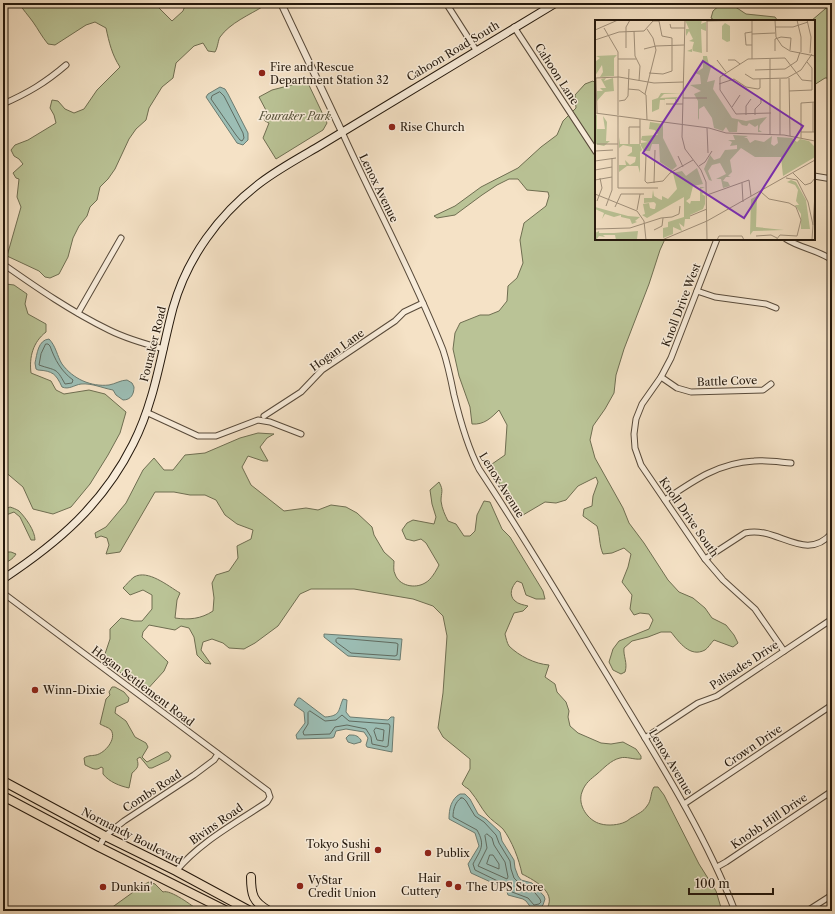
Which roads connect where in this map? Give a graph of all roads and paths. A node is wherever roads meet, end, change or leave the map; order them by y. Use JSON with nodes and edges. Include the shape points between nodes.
{"nodes":[{"id":1,"x":281,"y":3,"type":"edge"},
{"id":2,"x":446,"y":3,"type":"edge"},
{"id":3,"x":556,"y":3,"type":"edge"},
{"id":4,"x":514,"y":27,"type":"junction"},
{"id":5,"x":476,"y":50,"type":"junction"},
{"id":6,"x":66,"y":65,"type":"dead end"},
{"id":7,"x":3,"y":104,"type":"edge"},
{"id":8,"x":342,"y":132,"type":"junction"},
{"id":9,"x":595,"y":150,"type":"edge"},
{"id":10,"x":815,"y":176,"type":"edge"},
{"id":11,"x":832,"y":179,"type":"edge"},
{"id":12,"x":121,"y":238,"type":"dead end"},
{"id":13,"x":717,"y":240,"type":"edge"},
{"id":14,"x":788,"y":240,"type":"edge"},
{"id":15,"x":832,"y":260,"type":"edge"},
{"id":16,"x":3,"y":264,"type":"edge"},
{"id":17,"x":697,"y":290,"type":"junction"},
{"id":18,"x":423,"y":304,"type":"junction"},
{"id":19,"x":776,"y":308,"type":"dead end"},
{"id":20,"x":78,"y":313,"type":"junction"},
{"id":21,"x":164,"y":349,"type":"junction"},
{"id":22,"x":661,"y":377,"type":"junction"},
{"id":23,"x":771,"y":384,"type":"dead end"},
{"id":24,"x":146,"y":412,"type":"junction"},
{"id":25,"x":264,"y":416,"type":"dead end"},
{"id":26,"x":301,"y":434,"type":"dead end"},
{"id":27,"x":791,"y":464,"type":"dead end"},
{"id":28,"x":665,"y":500,"type":"junction"},
{"id":29,"x":832,"y":533,"type":"edge"},
{"id":30,"x":705,"y":559,"type":"junction"},
{"id":31,"x":3,"y":579,"type":"edge"},
{"id":32,"x":3,"y":593,"type":"edge"},
{"id":33,"x":832,"y":619,"type":"edge"},
{"id":34,"x":784,"y":651,"type":"junction"},
{"id":35,"x":832,"y":705,"type":"edge"},
{"id":36,"x":645,"y":738,"type":"junction"},
{"id":37,"x":218,"y":754,"type":"junction"},
{"id":38,"x":3,"y":781,"type":"edge"},
{"id":39,"x":832,"y":791,"type":"edge"},
{"id":40,"x":3,"y":796,"type":"edge"},
{"id":41,"x":270,"y":797,"type":"joint"},
{"id":42,"x":684,"y":804,"type":"junction"},
{"id":43,"x":105,"y":836,"type":"junction"},
{"id":44,"x":98,"y":847,"type":"junction"},
{"id":45,"x":717,"y":867,"type":"junction"},
{"id":46,"x":176,"y":871,"type":"junction"},
{"id":47,"x":251,"y":877,"type":"dead end"},
{"id":48,"x":832,"y":895,"type":"edge"},
{"id":49,"x":238,"y":908,"type":"edge"},
{"id":50,"x":227,"y":911,"type":"edge"},
{"id":51,"x":250,"y":911,"type":"edge"},
{"id":52,"x":269,"y":911,"type":"edge"},
{"id":53,"x":735,"y":911,"type":"edge"},
{"id":54,"x":807,"y":911,"type":"edge"}],
"edges":[{"from":1,"to":8,"type":"street","name":"Lenox Avenue"},
{"from":2,"to":5,"type":"street"},
{"from":3,"to":4,"type":"main road","name":"Cahoon Road South"},
{"from":4,"to":5,"type":"main road","name":"Cahoon Road South"},
{"from":4,"to":9,"type":"street","name":"Cahoon Lane"},
{"from":5,"to":8,"type":"main road","name":"Cahoon Road South"},
{"from":6,"to":7,"type":"street","via":[[24,95]]},
{"from":8,"to":18,"type":"street","name":"Lenox Avenue"},
{"from":8,"to":21,"type":"main road","name":"Fouraker Road","via":[[260,183],[219,222],[204,241],[186,274],[173,308]]},
{"from":10,"to":11,"type":"street"},
{"from":12,"to":20,"type":"street"},
{"from":13,"to":17,"type":"street","name":"Knoll Drive West"},
{"from":14,"to":15,"type":"street"},
{"from":16,"to":20,"type":"street"},
{"from":17,"to":19,"type":"street","via":[[716,298],[766,304]]},
{"from":17,"to":22,"type":"street","name":"Knoll Drive West"},
{"from":18,"to":25,"type":"street","name":"Hogan Lane","via":[[404,312],[395,321],[322,370],[301,392]]},
{"from":18,"to":36,"type":"street","name":"Lenox Avenue","via":[[444,353],[470,453]]},
{"from":20,"to":21,"type":"street","via":[[110,331]]},
{"from":21,"to":24,"type":"main road","name":"Fouraker Road"},
{"from":22,"to":23,"type":"street","name":"Battle Cove","via":[[677,388],[695,393],[763,390]]},
{"from":22,"to":28,"type":"street","name":"Knoll Drive South","via":[[642,404],[634,434],[639,462]]},
{"from":24,"to":26,"type":"street","via":[[198,436],[216,436],[258,420]]},
{"from":24,"to":31,"type":"main road","name":"Fouraker Road","via":[[134,443],[95,502],[58,539]]},
{"from":27,"to":28,"type":"street","via":[[756,461],[729,464],[693,481]]},
{"from":28,"to":30,"type":"street","name":"Knoll Drive South"},
{"from":29,"to":30,"type":"street","via":[[825,541],[810,546],[770,534],[745,533]]},
{"from":30,"to":34,"type":"street","name":"Knoll Drive South","via":[[723,580],[755,609]]},
{"from":32,"to":37,"type":"street","name":"Hogan Settlement Road"},
{"from":33,"to":34,"type":"street","name":"Palisades Drive"},
{"from":34,"to":36,"type":"street","name":"Palisades Drive","via":[[717,696],[698,703]]},
{"from":35,"to":42,"type":"street","name":"Crown Drive"},
{"from":36,"to":42,"type":"street","name":"Lenox Avenue"},
{"from":37,"to":41,"type":"street","name":"Hogan Settlement Road","via":[[268,791]]},
{"from":37,"to":43,"type":"street","name":"Combs Road","via":[[194,775]]},
{"from":38,"to":43,"type":"main road","name":"Normandy Boulevard"},
{"from":39,"to":45,"type":"street","name":"Knobb Hill Drive"},
{"from":40,"to":44,"type":"main road"},
{"from":41,"to":46,"type":"street","name":"Bivins Road","via":[[267,802],[199,847]]},
{"from":42,"to":45,"type":"street","name":"Lenox Avenue"},
{"from":43,"to":44,"type":"street","name":"Combs Road"},
{"from":43,"to":46,"type":"main road","name":"Normandy Boulevard"},
{"from":44,"to":50,"type":"main road"},
{"from":45,"to":53,"type":"street","name":"Lenox Avenue"},
{"from":46,"to":49,"type":"main road","name":"Normandy Boulevard"},
{"from":47,"to":52,"type":"main road","via":[[251,891],[255,900]]},
{"from":48,"to":54,"type":"street"},
{"from":49,"to":51,"type":"main road","name":"Normandy Boulevard"}]}
